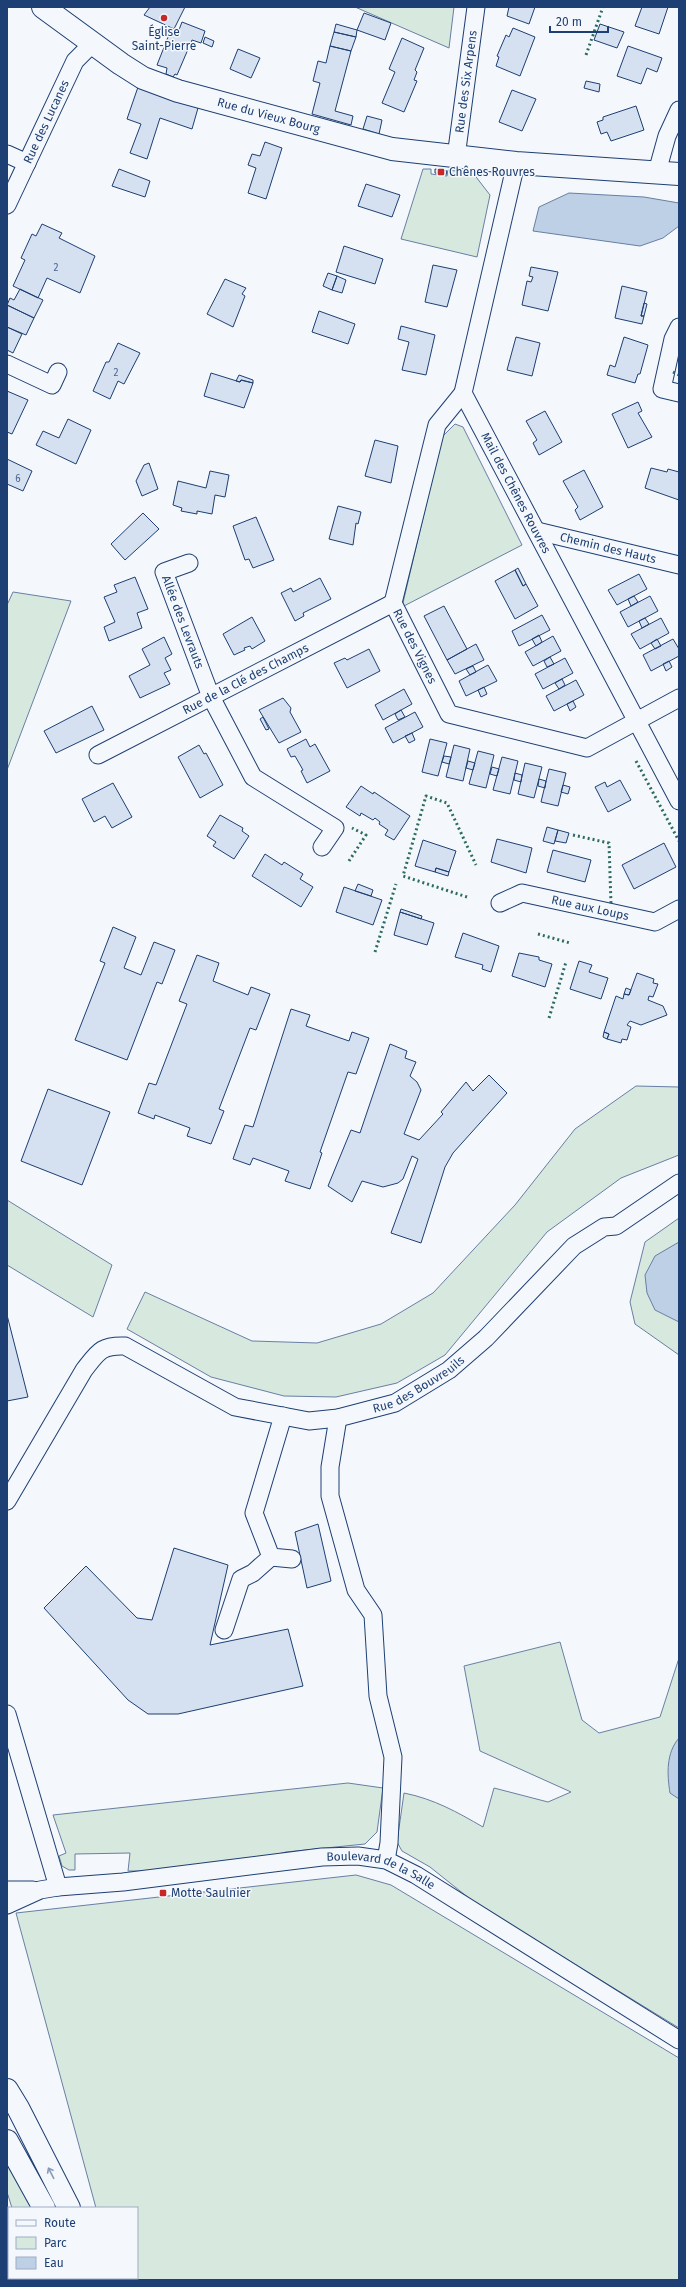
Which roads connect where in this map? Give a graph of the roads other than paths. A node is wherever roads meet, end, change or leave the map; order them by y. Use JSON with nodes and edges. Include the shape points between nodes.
{"nodes":[{"id":1,"x":43,"y":7,"type":"edge"},
{"id":2,"x":476,"y":7,"type":"edge"},
{"id":3,"x":92,"y":44,"type":"junction"},
{"id":4,"x":679,"y":110,"type":"edge"},
{"id":5,"x":7,"y":154,"type":"edge"},
{"id":6,"x":456,"y":157,"type":"junction"},
{"id":7,"x":27,"y":163,"type":"junction"},
{"id":8,"x":516,"y":163,"type":"junction"},
{"id":9,"x":657,"y":172,"type":"junction"},
{"id":10,"x":679,"y":174,"type":"edge"},
{"id":11,"x":7,"y":205,"type":"edge"},
{"id":12,"x":679,"y":327,"type":"edge"},
{"id":13,"x":7,"y":364,"type":"edge"},
{"id":14,"x":58,"y":372,"type":"dead end"},
{"id":15,"x":463,"y":393,"type":"junction"},
{"id":16,"x":679,"y":393,"type":"edge"},
{"id":17,"x":537,"y":531,"type":"junction"},
{"id":18,"x":189,"y":563,"type":"dead end"},
{"id":19,"x":679,"y":565,"type":"edge"},
{"id":20,"x":393,"y":603,"type":"junction"},
{"id":21,"x":211,"y":697,"type":"junction"},
{"id":22,"x":679,"y":698,"type":"edge"},
{"id":23,"x":637,"y":721,"type":"junction"},
{"id":24,"x":98,"y":755,"type":"dead end"},
{"id":25,"x":679,"y":801,"type":"edge"},
{"id":26,"x":322,"y":847,"type":"dead end"},
{"id":27,"x":500,"y":903,"type":"dead end"},
{"id":28,"x":679,"y":909,"type":"edge"},
{"id":29,"x":679,"y":1183,"type":"edge"},
{"id":30,"x":283,"y":1416,"type":"junction"},
{"id":31,"x":338,"y":1418,"type":"junction"},
{"id":32,"x":7,"y":1501,"type":"edge"},
{"id":33,"x":271,"y":1557,"type":"junction"},
{"id":34,"x":292,"y":1559,"type":"dead end"},
{"id":35,"x":224,"y":1630,"type":"dead end"},
{"id":36,"x":7,"y":1714,"type":"edge"},
{"id":37,"x":386,"y":1860,"type":"junction"},
{"id":38,"x":58,"y":1887,"type":"junction"},
{"id":39,"x":7,"y":1890,"type":"edge"},
{"id":40,"x":40,"y":1890,"type":"junction"},
{"id":41,"x":7,"y":1905,"type":"edge"},
{"id":42,"x":679,"y":2040,"type":"edge"},
{"id":43,"x":7,"y":2090,"type":"edge"},
{"id":44,"x":7,"y":2141,"type":"edge"},
{"id":45,"x":43,"y":2207,"type":"edge"},
{"id":46,"x":68,"y":2207,"type":"edge"}],
"edges":[{"from":1,"to":3,"type":"street","name":"Rue du Vieux Bourg"},
{"from":2,"to":6,"type":"street","name":"Rue des Six Arpens"},
{"from":3,"to":6,"type":"street","name":"Rue du Vieux Bourg","via":[[143,78],[178,91],[392,149]]},
{"from":3,"to":7,"type":"street","name":"Rue des Lucanes","via":[[76,61]]},
{"from":4,"to":9,"type":"street","via":[[667,136]]},
{"from":5,"to":7,"type":"street"},
{"from":6,"to":8,"type":"street","name":"Rue du Vieux Bourg"},
{"from":7,"to":11,"type":"street","name":"Rue des Lucanes"},
{"from":8,"to":9,"type":"street","name":"Rue du Vieux Bourg"},
{"from":8,"to":15,"type":"street"},
{"from":9,"to":10,"type":"street","name":"Rue du Vieux Bourg"},
{"from":12,"to":16,"type":"street","via":[[662,389]]},
{"from":13,"to":14,"type":"street","via":[[52,385]]},
{"from":15,"to":17,"type":"street","name":"Mail des Chênes Rouvres"},
{"from":15,"to":20,"type":"street","name":"Rue des Vignes","via":[[437,425]]},
{"from":17,"to":19,"type":"street","name":"Chemin des Hauts"},
{"from":17,"to":23,"type":"street","name":"Mail des Chênes Rouvres"},
{"from":18,"to":21,"type":"street","name":"Allée des Levrauts","via":[[164,572]]},
{"from":20,"to":21,"type":"street","name":"Rue de la Clé des Champs"},
{"from":20,"to":23,"type":"street","name":"Rue des Vignes","via":[[450,714],[587,748]]},
{"from":21,"to":24,"type":"street","name":"Rue de la Clé des Champs"},
{"from":21,"to":26,"type":"street","via":[[253,777],[335,828]]},
{"from":22,"to":23,"type":"street","name":"Rue des Vignes"},
{"from":23,"to":25,"type":"street","name":"Mail des Chênes Rouvres"},
{"from":27,"to":28,"type":"street","name":"Rue aux Loups","via":[[522,893],[655,922]]},
{"from":29,"to":31,"type":"street","name":"Rue des Bouvreuils","via":[[616,1226],[604,1227],[574,1246],[486,1338],[449,1370],[395,1403]]},
{"from":30,"to":31,"type":"street","name":"Rue des Bouvreuils","via":[[309,1420]]},
{"from":30,"to":32,"type":"street","name":"Rue des Bouvreuils","via":[[236,1407],[125,1346],[110,1345],[95,1355],[84,1370]]},
{"from":30,"to":33,"type":"street","via":[[254,1513]]},
{"from":31,"to":37,"type":"street","via":[[330,1467],[330,1496],[356,1590],[372,1615],[378,1696],[393,1757]]},
{"from":33,"to":34,"type":"street"},
{"from":33,"to":35,"type":"street","via":[[253,1573],[241,1579]]},
{"from":36,"to":38,"type":"street"},
{"from":37,"to":38,"type":"street","name":"Boulevard de la Salle","via":[[358,1856],[322,1857],[123,1882]]},
{"from":37,"to":42,"type":"street","name":"Boulevard de la Salle","via":[[416,1874]]},
{"from":38,"to":40,"type":"street","name":"Boulevard de la Salle"},
{"from":39,"to":40,"type":"street","name":"Boulevard de la Salle"},
{"from":40,"to":41,"type":"street","name":"Boulevard de la Salle"},
{"from":46,"to":43,"type":"street","one_way":true},
{"from":44,"to":45,"type":"street"}]}
